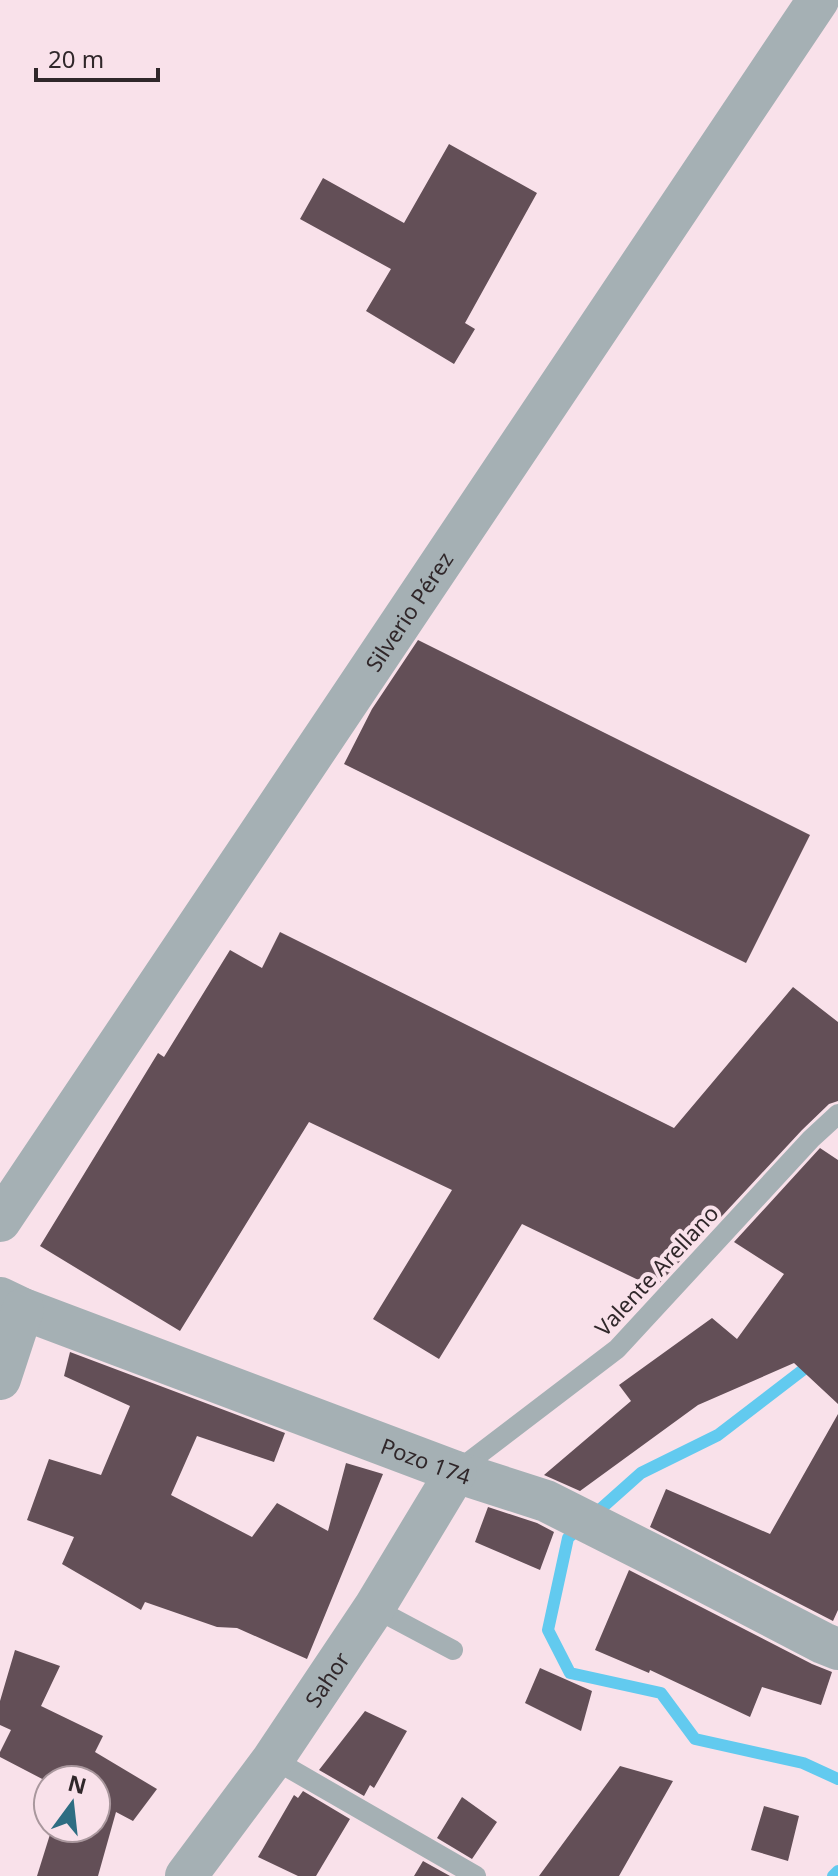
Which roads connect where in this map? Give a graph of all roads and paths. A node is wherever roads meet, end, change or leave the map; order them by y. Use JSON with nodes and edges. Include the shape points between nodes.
{"nodes":[{"id":1,"x":818,"y":0,"type":"edge"},
{"id":2,"x":838,"y":1114,"type":"edge"},
{"id":3,"x":0,"y":1221,"type":"edge"},
{"id":4,"x":12,"y":1303,"type":"edge"},
{"id":5,"x":0,"y":1379,"type":"edge"},
{"id":6,"x":456,"y":1472,"type":"junction"},
{"id":7,"x":374,"y":1608,"type":"junction"},
{"id":8,"x":833,"y":1638,"type":"edge"},
{"id":9,"x":453,"y":1650,"type":"dead end"},
{"id":10,"x":273,"y":1759,"type":"junction"},
{"id":11,"x":186,"y":1876,"type":"edge"},
{"id":12,"x":476,"y":1876,"type":"edge"}],
"edges":[{"from":1,"to":3,"type":"street","name":"Silverio Pérez"},
{"from":2,"to":6,"type":"lane","name":"Valente Arellano","via":[[617,1349]]},
{"from":4,"to":5,"type":"street"},
{"from":4,"to":6,"type":"street","name":"Pozo 174"},
{"from":6,"to":7,"type":"street","name":"Sahor"},
{"from":6,"to":8,"type":"street","name":"Pozo 174","via":[[546,1501]]},
{"from":7,"to":9,"type":"lane"},
{"from":7,"to":10,"type":"street","name":"Sahor"},
{"from":10,"to":11,"type":"street","name":"Sahor"},
{"from":10,"to":12,"type":"lane"}]}
